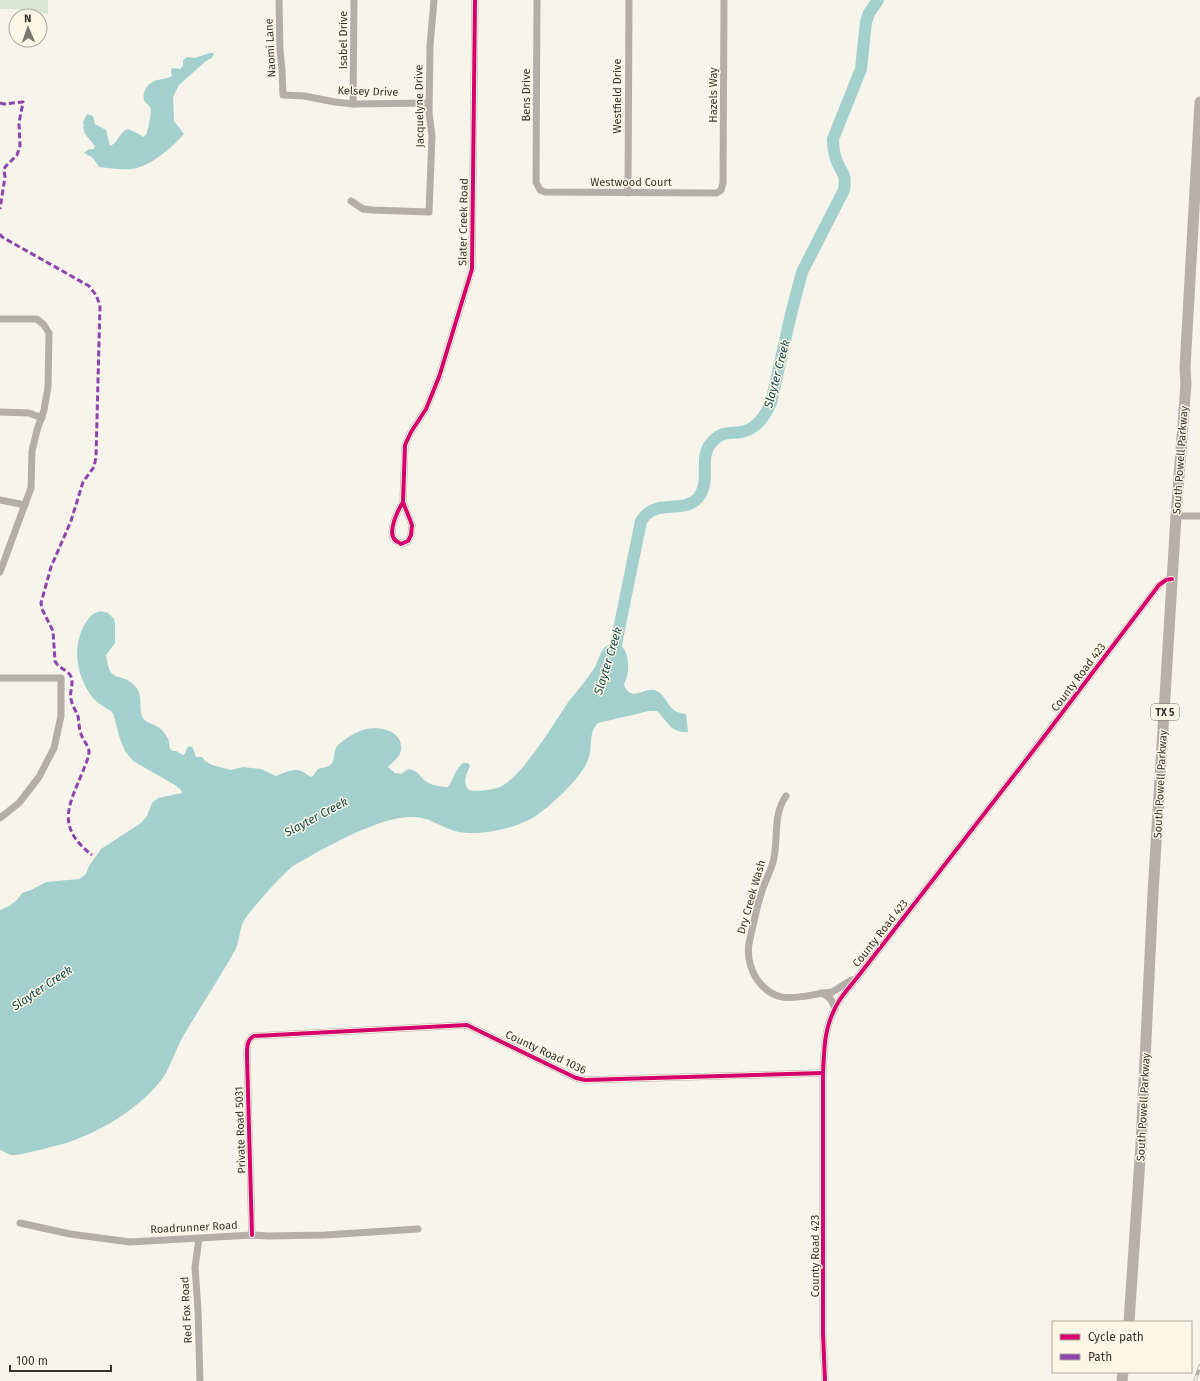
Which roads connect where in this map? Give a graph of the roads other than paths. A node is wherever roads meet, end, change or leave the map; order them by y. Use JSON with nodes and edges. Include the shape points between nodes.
{"nodes":[{"id":1,"x":279,"y":0,"type":"edge"},
{"id":2,"x":354,"y":0,"type":"edge"},
{"id":3,"x":434,"y":0,"type":"edge"},
{"id":4,"x":475,"y":0,"type":"edge"},
{"id":5,"x":538,"y":0,"type":"edge"},
{"id":6,"x":629,"y":0,"type":"edge"},
{"id":7,"x":724,"y":0,"type":"edge"},
{"id":8,"x":283,"y":95,"type":"joint"},
{"id":9,"x":1200,"y":102,"type":"edge"},
{"id":10,"x":429,"y":103,"type":"junction"},
{"id":11,"x":353,"y":104,"type":"junction"},
{"id":12,"x":540,"y":190,"type":"joint"},
{"id":13,"x":721,"y":190,"type":"joint"},
{"id":14,"x":628,"y":192,"type":"junction"},
{"id":15,"x":352,"y":201,"type":"dead end"},
{"id":16,"x":0,"y":319,"type":"edge"},
{"id":17,"x":0,"y":412,"type":"edge"},
{"id":18,"x":42,"y":418,"type":"junction"},
{"id":19,"x":0,"y":500,"type":"edge"},
{"id":20,"x":403,"y":502,"type":"junction"},
{"id":21,"x":25,"y":505,"type":"junction"},
{"id":22,"x":1176,"y":516,"type":"junction"},
{"id":23,"x":1200,"y":516,"type":"edge"},
{"id":24,"x":0,"y":572,"type":"edge"},
{"id":25,"x":1172,"y":579,"type":"junction"},
{"id":26,"x":0,"y":678,"type":"edge"},
{"id":27,"x":786,"y":796,"type":"dead end"},
{"id":28,"x":0,"y":818,"type":"edge"},
{"id":29,"x":856,"y":978,"type":"junction"},
{"id":30,"x":821,"y":993,"type":"junction"},
{"id":31,"x":835,"y":1009,"type":"junction"},
{"id":32,"x":264,"y":1035,"type":"joint"},
{"id":33,"x":823,"y":1073,"type":"junction"},
{"id":34,"x":20,"y":1223,"type":"dead end"},
{"id":35,"x":418,"y":1229,"type":"dead end"},
{"id":36,"x":252,"y":1235,"type":"junction"},
{"id":37,"x":199,"y":1239,"type":"junction"},
{"id":38,"x":1129,"y":1321,"type":"edge"},
{"id":39,"x":200,"y":1381,"type":"edge"},
{"id":40,"x":825,"y":1381,"type":"edge"}],
"edges":[{"from":1,"to":8,"type":"street","name":"Naomi Lane"},
{"from":2,"to":11,"type":"street","name":"Isabel Drive"},
{"from":3,"to":10,"type":"street","name":"Jacquelyne Drive"},
{"from":4,"to":20,"type":"street","name":"Slater Creek Road","via":[[472,269],[439,377],[426,409],[405,445]]},
{"from":5,"to":12,"type":"street","name":"Bens Drive","via":[[536,182]]},
{"from":6,"to":14,"type":"street","name":"Westfield Drive"},
{"from":7,"to":13,"type":"street","name":"Hazels Way"},
{"from":8,"to":11,"type":"street","name":"Kelsey Drive"},
{"from":9,"to":22,"type":"main road","name":"South Powell Parkway","number":"TX 5","via":[[1186,384]]},
{"from":10,"to":11,"type":"street","name":"Kelsey Drive"},
{"from":10,"to":15,"type":"street","name":"Jacquelyne Drive","via":[[432,136],[429,212],[363,209]]},
{"from":12,"to":14,"type":"street","name":"Westwood Court"},
{"from":13,"to":14,"type":"street","name":"Westwood Court","via":[[717,193]]},
{"from":16,"to":18,"type":"street","via":[[37,320],[49,333],[48,387]]},
{"from":17,"to":18,"type":"street","via":[[29,413]]},
{"from":18,"to":21,"type":"street","via":[[32,451],[31,488]]},
{"from":19,"to":21,"type":"street"},
{"from":20,"to":20,"type":"street","name":"Slater Creek Road","via":[[392,532],[395,540],[401,544],[408,541],[412,525]]},
{"from":21,"to":24,"type":"street"},
{"from":22,"to":23,"type":"street"},
{"from":22,"to":25,"type":"main road","name":"South Powell Parkway","number":"TX 5"},
{"from":25,"to":29,"type":"street","name":"County Road 423","via":[[1159,585]]},
{"from":25,"to":38,"type":"main road","name":"South Powell Parkway","number":"TX 5"},
{"from":26,"to":28,"type":"street","via":[[61,678],[61,716],[54,748],[39,777],[19,802]]},
{"from":27,"to":30,"type":"street","name":"Dry Creek Wash","via":[[778,816],[773,862],[761,893],[749,943],[748,961],[763,988],[776,996],[793,998]]},
{"from":29,"to":30,"type":"street","name":"Dry Creek Wash","via":[[836,990]]},
{"from":29,"to":31,"type":"street","name":"County Road 423"},
{"from":30,"to":31,"type":"street","via":[[826,994]]},
{"from":31,"to":33,"type":"street","name":"County Road 423","via":[[825,1042]]},
{"from":32,"to":33,"type":"street","name":"County Road 1036","via":[[467,1025],[585,1080]]},
{"from":32,"to":36,"type":"street","name":"Private Road 5031","via":[[251,1037],[247,1048]]},
{"from":33,"to":40,"type":"street","name":"County Road 423"},
{"from":34,"to":37,"type":"street","name":"Roadrunner Road","via":[[70,1234],[130,1242]]},
{"from":35,"to":36,"type":"street","name":"Roadrunner Road","via":[[325,1235]]},
{"from":36,"to":37,"type":"street","name":"Roadrunner Road"},
{"from":37,"to":39,"type":"street","name":"Red Fox Road","via":[[195,1267]]}]}
